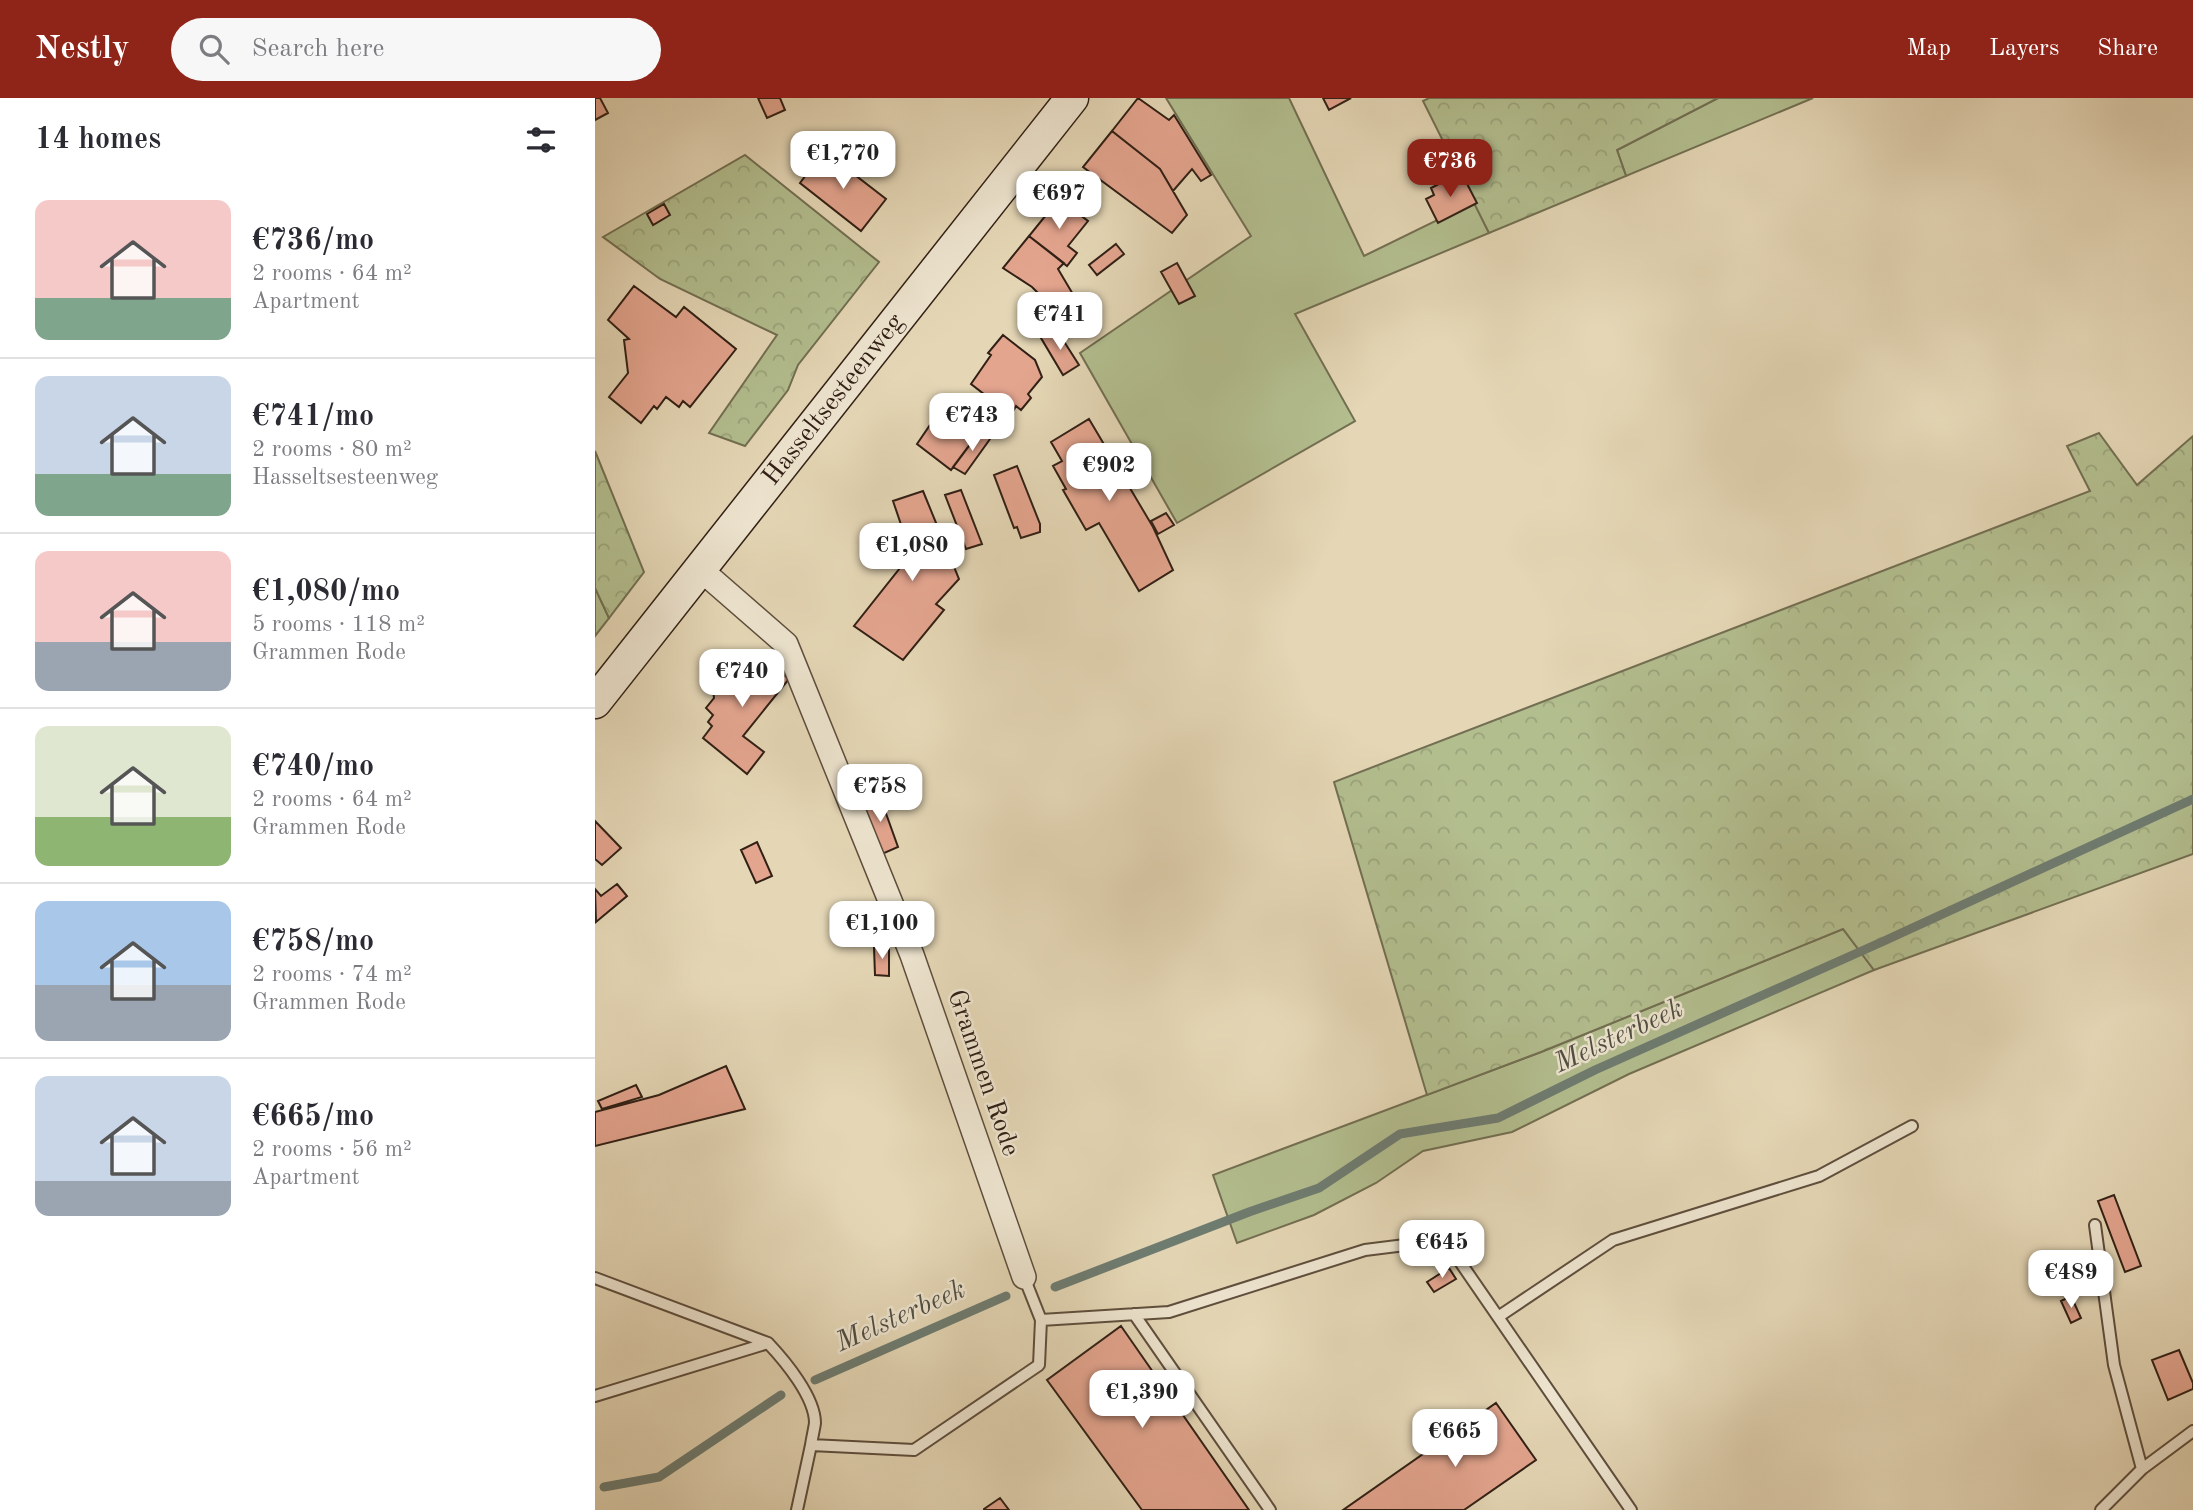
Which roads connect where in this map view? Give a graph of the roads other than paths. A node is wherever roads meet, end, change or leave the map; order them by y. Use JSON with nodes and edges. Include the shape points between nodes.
{"nodes":[{"id":1,"x":1072,"y":98,"type":"edge"},
{"id":2,"x":700,"y":569,"type":"junction"},
{"id":3,"x":595,"y":702,"type":"edge"},
{"id":4,"x":1912,"y":1126,"type":"dead end"},
{"id":5,"x":2095,"y":1225,"type":"dead end"},
{"id":6,"x":1024,"y":1277,"type":"joint"},
{"id":7,"x":595,"y":1278,"type":"edge"},
{"id":8,"x":1133,"y":1314,"type":"junction"},
{"id":9,"x":1498,"y":1317,"type":"junction"},
{"id":10,"x":1041,"y":1320,"type":"junction"},
{"id":11,"x":768,"y":1343,"type":"junction"},
{"id":12,"x":595,"y":1396,"type":"edge"},
{"id":13,"x":2193,"y":1431,"type":"edge"},
{"id":14,"x":810,"y":1445,"type":"junction"},
{"id":15,"x":2142,"y":1469,"type":"junction"},
{"id":16,"x":797,"y":1510,"type":"edge"},
{"id":17,"x":1270,"y":1510,"type":"edge"},
{"id":18,"x":1631,"y":1510,"type":"edge"},
{"id":19,"x":2101,"y":1510,"type":"edge"}],
"edges":[{"from":1,"to":2,"type":"main road","name":"Hasseltsesteenweg"},
{"from":2,"to":3,"type":"main road","name":"Hasseltsesteenweg"},
{"from":2,"to":6,"type":"street","name":"Grammen Rode","via":[[786,644],[912,955]]},
{"from":4,"to":9,"type":"lane","via":[[1819,1176],[1613,1240]]},
{"from":5,"to":15,"type":"lane","via":[[2113,1365]]},
{"from":6,"to":10,"type":"lane"},
{"from":7,"to":11,"type":"lane"},
{"from":8,"to":9,"type":"lane","via":[[1169,1312],[1365,1250],[1445,1240]]},
{"from":8,"to":10,"type":"lane"},
{"from":8,"to":17,"type":"lane"},
{"from":9,"to":18,"type":"lane"},
{"from":10,"to":14,"type":"lane","via":[[1039,1365],[914,1450]]},
{"from":11,"to":12,"type":"lane"},
{"from":11,"to":14,"type":"lane","via":[[787,1363],[810,1404],[815,1421]]},
{"from":13,"to":15,"type":"lane"},
{"from":14,"to":16,"type":"lane"},
{"from":15,"to":19,"type":"lane"}]}
